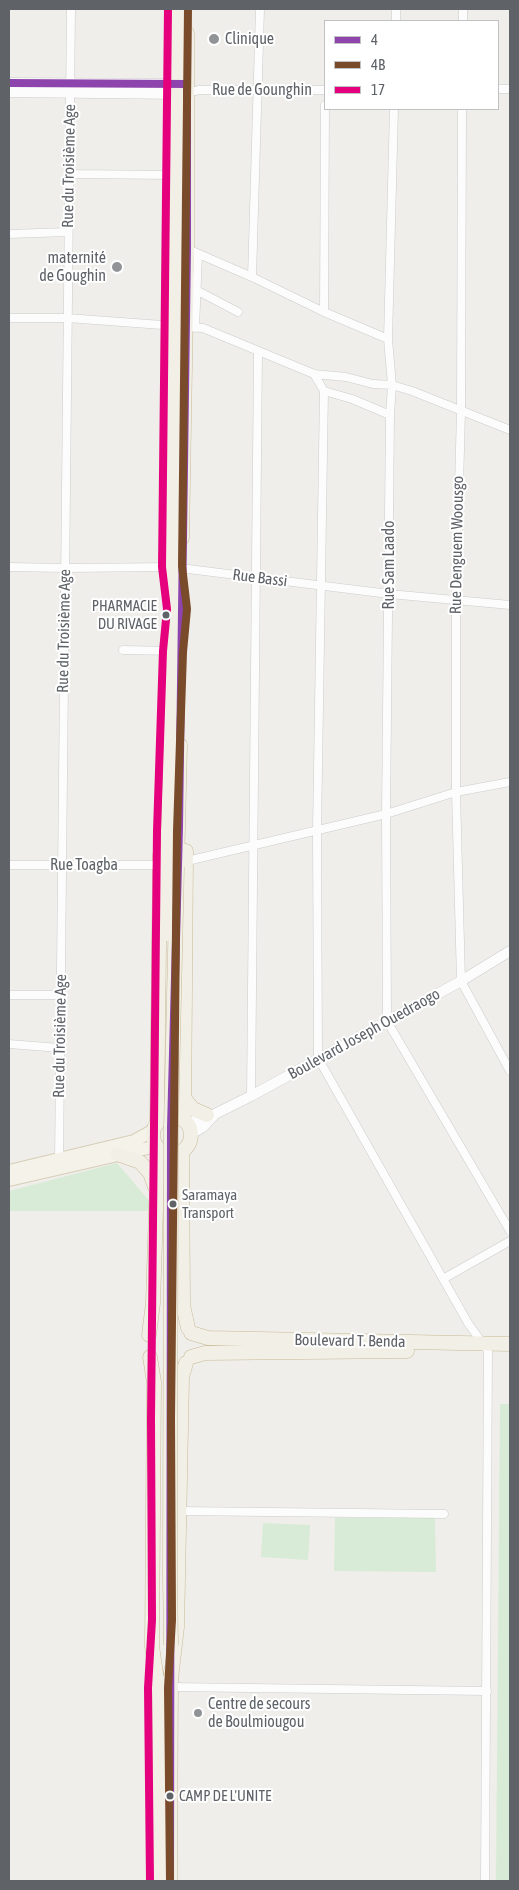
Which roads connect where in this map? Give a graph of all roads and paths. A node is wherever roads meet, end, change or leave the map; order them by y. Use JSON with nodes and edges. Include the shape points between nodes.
{"nodes":[{"id":1,"x":71,"y":9,"type":"edge"},
{"id":2,"x":178,"y":9,"type":"edge"},
{"id":3,"x":188,"y":9,"type":"edge"},
{"id":4,"x":260,"y":9,"type":"edge"},
{"id":5,"x":9,"y":83,"type":"edge"},
{"id":6,"x":70,"y":88,"type":"junction"},
{"id":7,"x":185,"y":89,"type":"junction"},
{"id":8,"x":258,"y":90,"type":"junction"},
{"id":9,"x":324,"y":90,"type":"edge"},
{"id":10,"x":9,"y":92,"type":"edge"},
{"id":11,"x":325,"y":110,"type":"edge"},
{"id":12,"x":394,"y":110,"type":"edge"},
{"id":13,"x":462,"y":110,"type":"edge"},
{"id":14,"x":69,"y":174,"type":"junction"},
{"id":15,"x":176,"y":175,"type":"junction"},
{"id":16,"x":68,"y":232,"type":"junction"},
{"id":17,"x":9,"y":234,"type":"edge"},
{"id":18,"x":187,"y":250,"type":"junction"},
{"id":19,"x":252,"y":277,"type":"junction"},
{"id":20,"x":196,"y":290,"type":"junction"},
{"id":21,"x":238,"y":312,"type":"dead end"},
{"id":22,"x":324,"y":312,"type":"junction"},
{"id":23,"x":9,"y":318,"type":"edge"},
{"id":24,"x":67,"y":318,"type":"junction"},
{"id":25,"x":184,"y":327,"type":"junction"},
{"id":26,"x":388,"y":339,"type":"junction"},
{"id":27,"x":258,"y":352,"type":"junction"},
{"id":28,"x":314,"y":374,"type":"junction"},
{"id":29,"x":392,"y":385,"type":"junction"},
{"id":30,"x":324,"y":391,"type":"junction"},
{"id":31,"x":461,"y":411,"type":"junction"},
{"id":32,"x":390,"y":415,"type":"junction"},
{"id":33,"x":510,"y":430,"type":"edge"},
{"id":34,"x":9,"y":567,"type":"edge"},
{"id":35,"x":176,"y":567,"type":"junction"},
{"id":36,"x":65,"y":568,"type":"junction"},
{"id":37,"x":255,"y":578,"type":"junction"},
{"id":38,"x":320,"y":586,"type":"junction"},
{"id":39,"x":389,"y":594,"type":"junction"},
{"id":40,"x":456,"y":600,"type":"junction"},
{"id":41,"x":510,"y":605,"type":"edge"},
{"id":42,"x":123,"y":650,"type":"dead end"},
{"id":43,"x":173,"y":650,"type":"junction"},
{"id":44,"x":510,"y":782,"type":"edge"},
{"id":45,"x":456,"y":792,"type":"junction"},
{"id":46,"x":386,"y":814,"type":"junction"},
{"id":47,"x":173,"y":829,"type":"junction"},
{"id":48,"x":317,"y":831,"type":"junction"},
{"id":49,"x":253,"y":846,"type":"junction"},
{"id":50,"x":9,"y":865,"type":"edge"},
{"id":51,"x":62,"y":865,"type":"junction"},
{"id":52,"x":173,"y":865,"type":"junction"},
{"id":53,"x":510,"y":951,"type":"edge"},
{"id":54,"x":461,"y":980,"type":"junction"},
{"id":55,"x":9,"y":995,"type":"edge"},
{"id":56,"x":60,"y":995,"type":"junction"},
{"id":57,"x":387,"y":1021,"type":"junction"},
{"id":58,"x":9,"y":1044,"type":"edge"},
{"id":59,"x":60,"y":1048,"type":"junction"},
{"id":60,"x":318,"y":1058,"type":"junction"},
{"id":61,"x":510,"y":1071,"type":"edge"},
{"id":62,"x":251,"y":1096,"type":"junction"},
{"id":63,"x":184,"y":1098,"type":"junction"},
{"id":64,"x":211,"y":1115,"type":"junction"},
{"id":65,"x":183,"y":1126,"type":"junction"},
{"id":66,"x":155,"y":1127,"type":"junction"},
{"id":67,"x":157,"y":1147,"type":"junction"},
{"id":68,"x":182,"y":1151,"type":"junction"},
{"id":69,"x":117,"y":1154,"type":"junction"},
{"id":70,"x":59,"y":1164,"type":"junction"},
{"id":71,"x":9,"y":1171,"type":"edge"},
{"id":72,"x":9,"y":1180,"type":"edge"},
{"id":73,"x":157,"y":1195,"type":"junction"},
{"id":74,"x":510,"y":1231,"type":"edge"},
{"id":75,"x":510,"y":1241,"type":"edge"},
{"id":76,"x":443,"y":1279,"type":"junction"},
{"id":77,"x":189,"y":1330,"type":"junction"},
{"id":78,"x":149,"y":1335,"type":"junction"},
{"id":79,"x":510,"y":1344,"type":"edge"},
{"id":80,"x":485,"y":1347,"type":"junction"},
{"id":81,"x":510,"y":1352,"type":"edge"},
{"id":82,"x":150,"y":1357,"type":"junction"},
{"id":83,"x":188,"y":1360,"type":"junction"},
{"id":84,"x":179,"y":1511,"type":"junction"},
{"id":85,"x":444,"y":1514,"type":"dead end"},
{"id":86,"x":166,"y":1645,"type":"junction"},
{"id":87,"x":167,"y":1685,"type":"junction"},
{"id":88,"x":488,"y":1691,"type":"junction"},
{"id":89,"x":160,"y":1881,"type":"edge"},
{"id":90,"x":170,"y":1881,"type":"edge"},
{"id":91,"x":485,"y":1881,"type":"edge"}],
"edges":[{"from":1,"to":6,"type":"street","name":"Rue du Troisième Age"},
{"from":2,"to":7,"type":"highway"},
{"from":3,"to":7,"type":"highway"},
{"from":4,"to":8,"type":"street"},
{"from":5,"to":6,"type":"street"},
{"from":6,"to":7,"type":"street"},
{"from":6,"to":10,"type":"street"},
{"from":6,"to":14,"type":"street","name":"Rue du Troisième Age"},
{"from":7,"to":8,"type":"street","name":"Rue de Gounghin"},
{"from":7,"to":15,"type":"highway"},
{"from":7,"to":18,"type":"highway"},
{"from":8,"to":9,"type":"street","name":"Rue de Gounghin"},
{"from":8,"to":19,"type":"street"},
{"from":11,"to":22,"type":"street"},
{"from":12,"to":26,"type":"street","name":"Rue Sam Laado"},
{"from":13,"to":31,"type":"street","name":"Rue Denguem Woousgo"},
{"from":14,"to":15,"type":"street"},
{"from":14,"to":16,"type":"street","name":"Rue du Troisième Age"},
{"from":15,"to":18,"type":"highway"},
{"from":16,"to":17,"type":"street"},
{"from":16,"to":24,"type":"street","name":"Rue du Troisième Age"},
{"from":18,"to":19,"type":"street"},
{"from":18,"to":20,"type":"street"},
{"from":18,"to":25,"type":"highway"},
{"from":19,"to":22,"type":"street"},
{"from":20,"to":21,"type":"street"},
{"from":20,"to":25,"type":"street"},
{"from":22,"to":26,"type":"street"},
{"from":23,"to":24,"type":"street"},
{"from":24,"to":25,"type":"street"},
{"from":24,"to":36,"type":"street","name":"Rue du Troisième Age"},
{"from":25,"to":27,"type":"street","via":[[215,332]]},
{"from":25,"to":35,"type":"highway"},
{"from":26,"to":29,"type":"street","name":"Rue Sam Laado"},
{"from":27,"to":28,"type":"street"},
{"from":27,"to":37,"type":"street"},
{"from":28,"to":29,"type":"street"},
{"from":28,"to":30,"type":"street"},
{"from":29,"to":31,"type":"street"},
{"from":29,"to":32,"type":"street","name":"Rue Sam Laado"},
{"from":30,"to":32,"type":"street"},
{"from":30,"to":38,"type":"street"},
{"from":31,"to":33,"type":"street"},
{"from":31,"to":40,"type":"street","name":"Rue Denguem Woousgo"},
{"from":32,"to":39,"type":"street","name":"Rue Sam Laado"},
{"from":34,"to":36,"type":"street","name":"Rue Bassi"},
{"from":35,"to":36,"type":"street","name":"Rue Bassi"},
{"from":35,"to":37,"type":"street","name":"Rue Bassi"},
{"from":35,"to":43,"type":"highway"},
{"from":35,"to":47,"type":"highway"},
{"from":36,"to":51,"type":"street","name":"Rue du Troisième Age"},
{"from":37,"to":38,"type":"street","name":"Rue Bassi"},
{"from":37,"to":49,"type":"street"},
{"from":38,"to":39,"type":"street","name":"Rue Bassi"},
{"from":38,"to":48,"type":"street"},
{"from":39,"to":40,"type":"street","name":"Rue Bassi"},
{"from":39,"to":46,"type":"street","name":"Rue Sam Laado"},
{"from":40,"to":41,"type":"street","name":"Rue Bassi"},
{"from":40,"to":45,"type":"street","name":"Rue Denguem Woousgo"},
{"from":42,"to":43,"type":"street"},
{"from":43,"to":47,"type":"highway"},
{"from":44,"to":45,"type":"street","name":"Rue Toagba"},
{"from":45,"to":46,"type":"street","name":"Rue Toagba"},
{"from":45,"to":54,"type":"street","name":"Rue Denguem Woousgo"},
{"from":46,"to":48,"type":"street","name":"Rue Toagba"},
{"from":46,"to":57,"type":"street","name":"Rue Sam Laado"},
{"from":47,"to":52,"type":"highway"},
{"from":47,"to":52,"type":"highway","via":[[184,839]]},
{"from":48,"to":49,"type":"street","name":"Rue Toagba"},
{"from":48,"to":60,"type":"street"},
{"from":49,"to":52,"type":"street","name":"Rue Toagba"},
{"from":49,"to":62,"type":"street"},
{"from":50,"to":51,"type":"street","name":"Rue Toagba"},
{"from":51,"to":52,"type":"street","name":"Rue Toagba"},
{"from":51,"to":56,"type":"street","name":"Rue du Troisième Age"},
{"from":52,"to":63,"type":"highway"},
{"from":52,"to":65,"type":"highway","bridge":true},
{"from":52,"to":66,"type":"highway"},
{"from":52,"to":86,"type":"highway","bridge":true,"via":[[161,1418]]},
{"from":53,"to":54,"type":"street","name":"Boulevard Joseph Ouedraogo"},
{"from":54,"to":57,"type":"street","name":"Boulevard Joseph Ouedraogo"},
{"from":54,"to":61,"type":"street"},
{"from":55,"to":56,"type":"street"},
{"from":56,"to":59,"type":"street","name":"Rue du Troisième Age"},
{"from":57,"to":60,"type":"street","name":"Boulevard Joseph Ouedraogo"},
{"from":57,"to":74,"type":"street"},
{"from":58,"to":59,"type":"street"},
{"from":59,"to":70,"type":"street","name":"Rue du Troisième Age"},
{"from":60,"to":62,"type":"street","name":"Boulevard Joseph Ouedraogo"},
{"from":60,"to":76,"type":"street"},
{"from":62,"to":64,"type":"street","name":"Boulevard Joseph Ouedraogo"},
{"from":63,"to":64,"type":"highway","via":[[194,1110]]},
{"from":63,"to":65,"type":"highway"},
{"from":64,"to":65,"type":"street","name":"Boulevard Joseph Ouedraogo","via":[[203,1127]]},
{"from":65,"to":66,"type":"highway","via":[[173,1116]]},
{"from":65,"to":68,"type":"highway","via":[[189,1144]]},
{"from":65,"to":86,"type":"highway","bridge":true},
{"from":66,"to":67,"type":"highway"},
{"from":66,"to":70,"type":"main road","via":[[134,1141]]},
{"from":67,"to":68,"type":"highway","via":[[170,1154]]},
{"from":67,"to":69,"type":"main road"},
{"from":67,"to":73,"type":"highway"},
{"from":68,"to":77,"type":"highway","via":[[183,1305]]},
{"from":69,"to":70,"type":"main road"},
{"from":69,"to":73,"type":"highway","via":[[146,1167]]},
{"from":70,"to":71,"type":"main road"},
{"from":70,"to":72,"type":"main road"},
{"from":73,"to":78,"type":"highway"},
{"from":75,"to":76,"type":"street"},
{"from":76,"to":80,"type":"street"},
{"from":77,"to":78,"type":"highway","via":[[178,1322],[166,1322],[156,1326]]},
{"from":77,"to":80,"type":"highway","name":"Boulevard T. Benda","via":[[208,1338]]},
{"from":77,"to":83,"type":"highway","via":[[194,1347]]},
{"from":78,"to":82,"type":"highway","via":[[146,1346]]},
{"from":79,"to":80,"type":"highway","name":"Boulevard T. Benda"},
{"from":80,"to":81,"type":"highway","name":"Boulevard T. Benda"},
{"from":80,"to":83,"type":"highway","name":"Boulevard T. Benda","via":[[206,1353]]},
{"from":80,"to":88,"type":"street"},
{"from":82,"to":83,"type":"highway","via":[[166,1369],[177,1368]]},
{"from":82,"to":87,"type":"highway","via":[[154,1382],[152,1646]]},
{"from":83,"to":84,"type":"highway","via":[[182,1376]]},
{"from":84,"to":85,"type":"street"},
{"from":84,"to":87,"type":"highway","via":[[177,1627]]},
{"from":86,"to":87,"type":"highway"},
{"from":87,"to":88,"type":"street"},
{"from":87,"to":89,"type":"highway"},
{"from":87,"to":90,"type":"highway"},
{"from":88,"to":91,"type":"street"}]}
